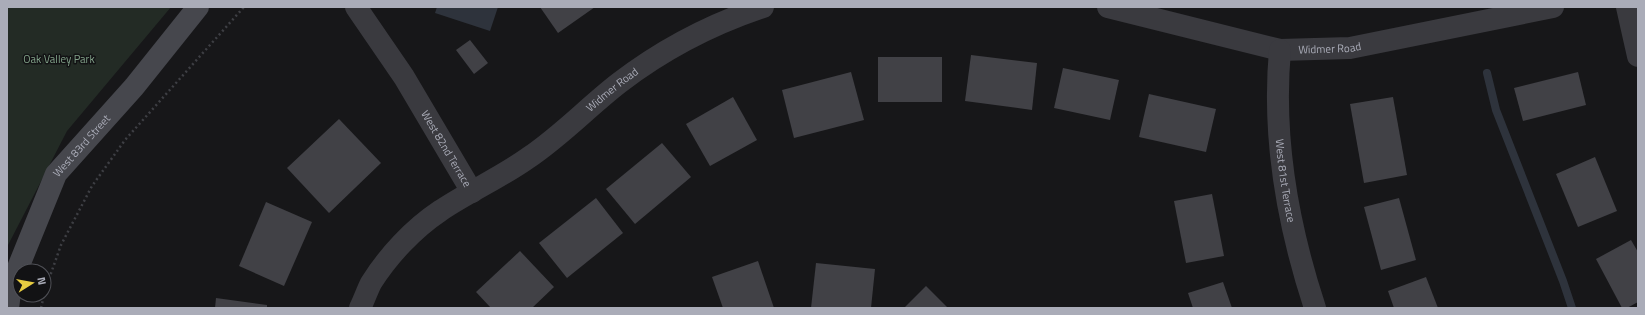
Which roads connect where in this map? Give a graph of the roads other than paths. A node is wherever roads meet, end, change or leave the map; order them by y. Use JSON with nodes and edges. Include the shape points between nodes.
{"nodes":[{"id":1,"x":198,"y":7,"type":"edge"},
{"id":2,"x":356,"y":7,"type":"edge"},
{"id":3,"x":763,"y":7,"type":"edge"},
{"id":4,"x":1108,"y":7,"type":"edge"},
{"id":5,"x":1553,"y":7,"type":"edge"},
{"id":6,"x":1627,"y":7,"type":"edge"},
{"id":7,"x":1280,"y":50,"type":"junction"},
{"id":8,"x":1638,"y":56,"type":"edge"},
{"id":9,"x":472,"y":192,"type":"junction"},
{"id":10,"x":8,"y":308,"type":"edge"},
{"id":11,"x":360,"y":308,"type":"edge"},
{"id":12,"x":1315,"y":308,"type":"edge"}],
"edges":[{"from":1,"to":10,"type":"street","name":"West 83rd Street","via":[[134,86],[56,174],[11,285]]},
{"from":2,"to":9,"type":"street","name":"West 82nd Terrace","via":[[404,77]]},
{"from":3,"to":9,"type":"street","name":"Widmer Road","via":[[734,17],[669,50],[619,83],[528,159]]},
{"from":4,"to":7,"type":"street","name":"Widmer Road"},
{"from":5,"to":7,"type":"street","name":"Widmer Road","via":[[1350,48]]},
{"from":6,"to":8,"type":"street"},
{"from":7,"to":12,"type":"street","name":"West 81st Terrace","via":[[1277,80],[1279,127],[1287,204],[1301,267]]},
{"from":9,"to":11,"type":"street","name":"West 82nd Terrace","via":[[418,228],[388,260],[371,284]]}]}
